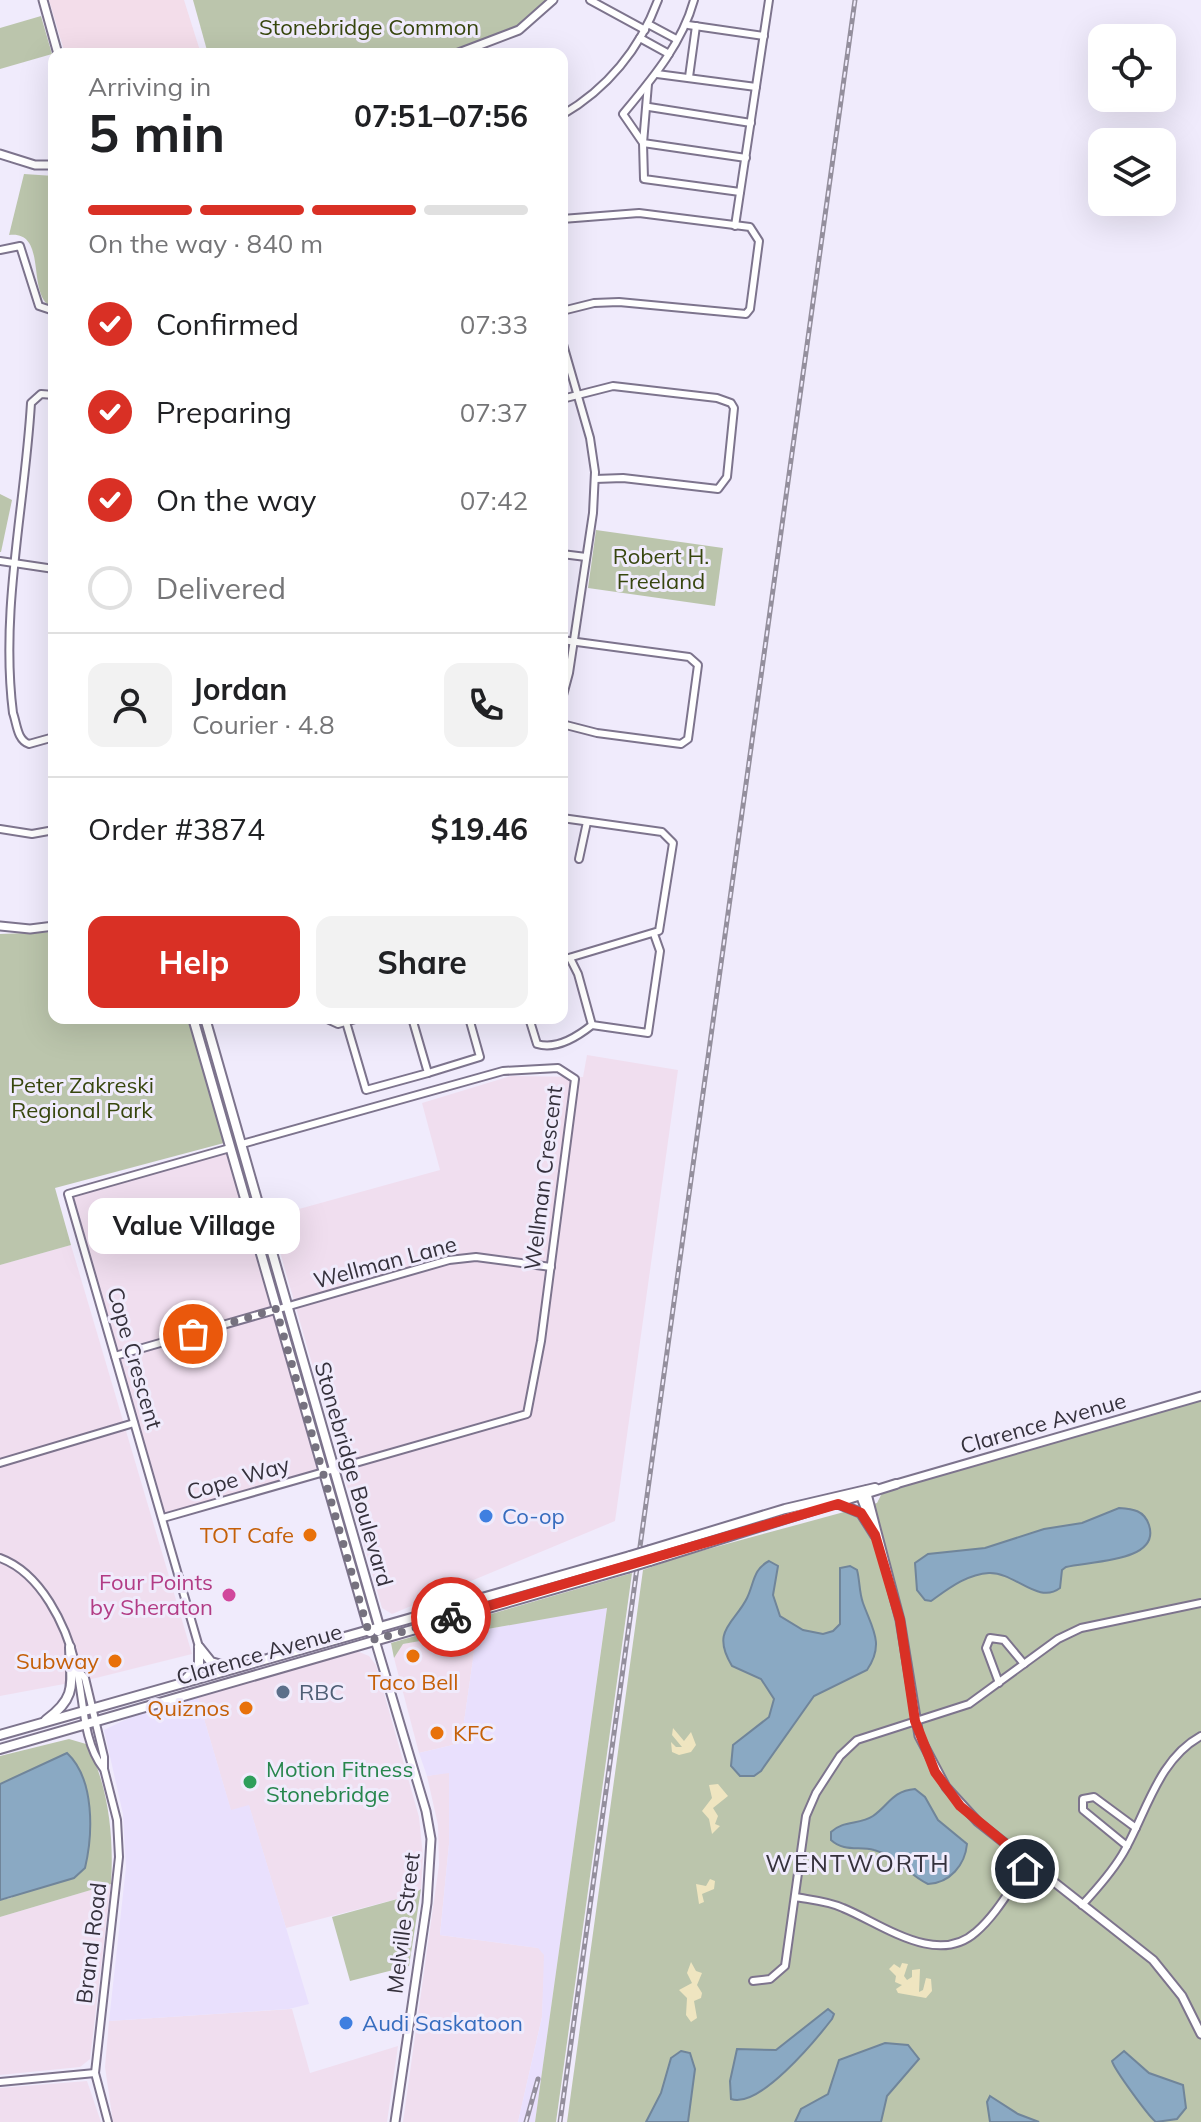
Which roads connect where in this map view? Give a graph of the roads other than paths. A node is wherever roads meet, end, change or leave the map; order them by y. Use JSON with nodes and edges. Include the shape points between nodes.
{"nodes":[{"id":1,"x":43,"y":0,"type":"edge"},
{"id":2,"x":553,"y":0,"type":"edge"},
{"id":3,"x":590,"y":0,"type":"edge"},
{"id":4,"x":658,"y":0,"type":"edge"},
{"id":5,"x":694,"y":0,"type":"edge"},
{"id":6,"x":769,"y":0,"type":"edge"},
{"id":7,"x":692,"y":25,"type":"junction"},
{"id":8,"x":647,"y":27,"type":"junction"},
{"id":9,"x":764,"y":36,"type":"junction"},
{"id":10,"x":640,"y":38,"type":"junction"},
{"id":11,"x":676,"y":39,"type":"junction"},
{"id":12,"x":56,"y":48,"type":"edge"},
{"id":13,"x":484,"y":48,"type":"edge"},
{"id":14,"x":669,"y":54,"type":"junction"},
{"id":15,"x":657,"y":74,"type":"junction"},
{"id":16,"x":689,"y":77,"type":"junction"},
{"id":17,"x":648,"y":84,"type":"junction"},
{"id":18,"x":756,"y":87,"type":"junction"},
{"id":19,"x":649,"y":107,"type":"junction"},
{"id":20,"x":568,"y":111,"type":"edge"},
{"id":21,"x":751,"y":123,"type":"junction"},
{"id":22,"x":643,"y":143,"type":"junction"},
{"id":23,"x":0,"y":154,"type":"edge"},
{"id":24,"x":746,"y":158,"type":"junction"},
{"id":25,"x":48,"y":165,"type":"edge"},
{"id":26,"x":740,"y":192,"type":"junction"},
{"id":27,"x":568,"y":219,"type":"edge"},
{"id":28,"x":735,"y":226,"type":"junction"},
{"id":29,"x":0,"y":250,"type":"edge"},
{"id":30,"x":48,"y":309,"type":"edge"},
{"id":31,"x":568,"y":310,"type":"edge"},
{"id":32,"x":568,"y":363,"type":"edge"},
{"id":33,"x":48,"y":395,"type":"edge"},
{"id":34,"x":577,"y":395,"type":"junction"},
{"id":35,"x":568,"y":397,"type":"edge"},
{"id":36,"x":595,"y":479,"type":"junction"},
{"id":37,"x":568,"y":555,"type":"edge"},
{"id":38,"x":586,"y":557,"type":"junction"},
{"id":39,"x":0,"y":561,"type":"edge"},
{"id":40,"x":9,"y":563,"type":"junction"},
{"id":41,"x":48,"y":568,"type":"edge"},
{"id":42,"x":568,"y":641,"type":"edge"},
{"id":43,"x":574,"y":642,"type":"junction"},
{"id":44,"x":568,"y":670,"type":"edge"},
{"id":45,"x":568,"y":726,"type":"edge"},
{"id":46,"x":48,"y":738,"type":"edge"},
{"id":47,"x":568,"y":819,"type":"edge"},
{"id":48,"x":587,"y":822,"type":"junction"},
{"id":49,"x":0,"y":829,"type":"edge"},
{"id":50,"x":48,"y":831,"type":"edge"},
{"id":51,"x":579,"y":859,"type":"dead end"},
{"id":52,"x":0,"y":926,"type":"edge"},
{"id":53,"x":48,"y":926,"type":"edge"},
{"id":54,"x":654,"y":934,"type":"junction"},
{"id":55,"x":568,"y":958,"type":"edge"},
{"id":56,"x":568,"y":962,"type":"edge"},
{"id":57,"x":195,"y":1024,"type":"edge"},
{"id":58,"x":207,"y":1024,"type":"edge"},
{"id":59,"x":347,"y":1024,"type":"edge"},
{"id":60,"x":414,"y":1024,"type":"edge"},
{"id":61,"x":471,"y":1024,"type":"edge"},
{"id":62,"x":531,"y":1024,"type":"edge"},
{"id":63,"x":592,"y":1025,"type":"junction"},
{"id":64,"x":428,"y":1073,"type":"junction"},
{"id":65,"x":242,"y":1144,"type":"junction"},
{"id":66,"x":230,"y":1148,"type":"junction"},
{"id":67,"x":551,"y":1267,"type":"junction"},
{"id":68,"x":287,"y":1306,"type":"junction"},
{"id":69,"x":276,"y":1309,"type":"junction"},
{"id":70,"x":115,"y":1356,"type":"junction"},
{"id":71,"x":1201,"y":1396,"type":"edge"},
{"id":72,"x":134,"y":1423,"type":"junction"},
{"id":73,"x":0,"y":1463,"type":"edge"},
{"id":74,"x":333,"y":1470,"type":"junction"},
{"id":75,"x":324,"y":1473,"type":"junction"},
{"id":76,"x":896,"y":1484,"type":"joint"},
{"id":77,"x":863,"y":1493,"type":"junction"},
{"id":78,"x":838,"y":1504,"type":"junction"},
{"id":79,"x":163,"y":1518,"type":"junction"},
{"id":80,"x":876,"y":1539,"type":"junction"},
{"id":81,"x":0,"y":1558,"type":"edge"},
{"id":82,"x":1201,"y":1603,"type":"edge"},
{"id":83,"x":379,"y":1626,"type":"junction"},
{"id":84,"x":368,"y":1630,"type":"junction"},
{"id":85,"x":375,"y":1640,"type":"junction"},
{"id":86,"x":70,"y":1647,"type":"junction"},
{"id":87,"x":199,"y":1647,"type":"junction"},
{"id":88,"x":1024,"y":1664,"type":"junction"},
{"id":89,"x":238,"y":1668,"type":"junction"},
{"id":90,"x":999,"y":1683,"type":"junction"},
{"id":91,"x":179,"y":1684,"type":"junction"},
{"id":92,"x":88,"y":1710,"type":"junction"},
{"id":93,"x":90,"y":1721,"type":"junction"},
{"id":94,"x":915,"y":1721,"type":"junction"},
{"id":95,"x":41,"y":1724,"type":"junction"},
{"id":96,"x":0,"y":1735,"type":"edge"},
{"id":97,"x":1201,"y":1736,"type":"edge"},
{"id":98,"x":0,"y":1749,"type":"edge"},
{"id":99,"x":1136,"y":1828,"type":"junction"},
{"id":100,"x":1127,"y":1846,"type":"junction"},
{"id":101,"x":1029,"y":1863,"type":"junction"},
{"id":102,"x":795,"y":1897,"type":"junction"},
{"id":103,"x":1082,"y":1905,"type":"junction"},
{"id":104,"x":753,"y":1981,"type":"dead end"},
{"id":105,"x":1201,"y":2034,"type":"edge"},
{"id":106,"x":95,"y":2073,"type":"junction"},
{"id":107,"x":0,"y":2082,"type":"edge"},
{"id":108,"x":108,"y":2122,"type":"edge"},
{"id":109,"x":395,"y":2122,"type":"edge"}],
"edges":[{"from":1,"to":12,"type":"street"},
{"from":2,"to":13,"type":"street","via":[[519,30]]},
{"from":3,"to":8,"type":"street"},
{"from":4,"to":8,"type":"street"},
{"from":5,"to":7,"type":"street"},
{"from":6,"to":9,"type":"street"},
{"from":7,"to":9,"type":"street"},
{"from":7,"to":11,"type":"street"},
{"from":7,"to":16,"type":"street"},
{"from":8,"to":10,"type":"street"},
{"from":8,"to":11,"type":"street"},
{"from":9,"to":18,"type":"street"},
{"from":10,"to":14,"type":"street"},
{"from":10,"to":20,"type":"street","via":[[604,84]]},
{"from":11,"to":14,"type":"street"},
{"from":14,"to":15,"type":"street"},
{"from":15,"to":16,"type":"street"},
{"from":15,"to":17,"type":"street"},
{"from":16,"to":18,"type":"street"},
{"from":17,"to":19,"type":"street"},
{"from":17,"to":22,"type":"street","via":[[623,114]]},
{"from":18,"to":21,"type":"street"},
{"from":19,"to":21,"type":"street"},
{"from":19,"to":22,"type":"street"},
{"from":21,"to":24,"type":"street"},
{"from":22,"to":24,"type":"street"},
{"from":22,"to":26,"type":"street","via":[[644,179]]},
{"from":23,"to":25,"type":"street"},
{"from":24,"to":26,"type":"street"},
{"from":26,"to":28,"type":"street"},
{"from":27,"to":28,"type":"street","via":[[639,213]]},
{"from":28,"to":31,"type":"street","via":[[750,227],[759,235],[746,314],[619,302]]},
{"from":29,"to":30,"type":"street","via":[[20,246],[39,306]]},
{"from":32,"to":34,"type":"street"},
{"from":33,"to":40,"type":"street","via":[[31,403]]},
{"from":34,"to":35,"type":"street"},
{"from":34,"to":36,"type":"street"},
{"from":34,"to":36,"type":"street","via":[[621,386],[717,398],[734,408],[727,477],[718,489]]},
{"from":36,"to":38,"type":"street"},
{"from":37,"to":38,"type":"street"},
{"from":38,"to":43,"type":"street"},
{"from":39,"to":40,"type":"street"},
{"from":40,"to":41,"type":"street"},
{"from":40,"to":46,"type":"street","via":[[3,646],[10,701],[23,742]]},
{"from":42,"to":43,"type":"street"},
{"from":43,"to":44,"type":"street"},
{"from":43,"to":45,"type":"street","via":[[693,659],[698,672],[688,739],[677,744]]},
{"from":47,"to":48,"type":"street"},
{"from":48,"to":51,"type":"street"},
{"from":48,"to":54,"type":"street","via":[[662,832],[671,838],[661,925]]},
{"from":49,"to":50,"type":"street"},
{"from":52,"to":53,"type":"street"},
{"from":54,"to":55,"type":"street"},
{"from":54,"to":63,"type":"street","via":[[660,951],[648,1033]]},
{"from":56,"to":63,"type":"street","via":[[578,974]]},
{"from":57,"to":66,"type":"main road","name":"Stonebridge Boulevard"},
{"from":58,"to":65,"type":"main road","name":"Stonebridge Boulevard"},
{"from":59,"to":64,"type":"street","via":[[366,1090]]},
{"from":60,"to":64,"type":"street"},
{"from":61,"to":64,"type":"street","via":[[480,1057]]},
{"from":62,"to":63,"type":"street","via":[[537,1044],[547,1047]]},
{"from":65,"to":67,"type":"street","name":"Wellman Crescent","via":[[503,1071],[566,1071],[575,1079],[575,1093]]},
{"from":65,"to":68,"type":"main road","name":"Stonebridge Boulevard"},
{"from":66,"to":69,"type":"main road","name":"Stonebridge Boulevard"},
{"from":66,"to":70,"type":"street","name":"Cope Crescent","via":[[68,1194]]},
{"from":67,"to":68,"type":"street","name":"Wellman Lane","via":[[459,1258]]},
{"from":67,"to":74,"type":"street","name":"Wellman Crescent","via":[[527,1414]]},
{"from":68,"to":69,"type":"street","name":"Wellman Lane"},
{"from":68,"to":74,"type":"main road","name":"Stonebridge Boulevard"},
{"from":69,"to":70,"type":"street","name":"Wellman Lane"},
{"from":69,"to":75,"type":"main road","name":"Stonebridge Boulevard"},
{"from":70,"to":72,"type":"street","name":"Cope Crescent"},
{"from":71,"to":76,"type":"street","name":"Clarence Avenue"},
{"from":72,"to":73,"type":"street"},
{"from":72,"to":79,"type":"street","name":"Cope Crescent"},
{"from":74,"to":75,"type":"street","name":"Wellman Crescent"},
{"from":74,"to":83,"type":"main road","name":"Stonebridge Boulevard"},
{"from":75,"to":79,"type":"street","name":"Cope Way"},
{"from":75,"to":84,"type":"main road","name":"Stonebridge Boulevard"},
{"from":76,"to":77,"type":"main road","name":"Clarence Avenue"},
{"from":77,"to":78,"type":"main road","name":"Clarence Avenue"},
{"from":77,"to":80,"type":"street"},
{"from":77,"to":83,"type":"main road","name":"Clarence Avenue","bridge":true},
{"from":78,"to":80,"type":"main road","via":[[861,1513]]},
{"from":78,"to":85,"type":"main road","name":"Clarence Avenue","bridge":true},
{"from":79,"to":87,"type":"street","name":"Cope Crescent"},
{"from":80,"to":94,"type":"street","via":[[900,1620]]},
{"from":81,"to":86,"type":"street","name":"Brand Road","via":[[31,1577]]},
{"from":82,"to":88,"type":"street","via":[[1081,1628]]},
{"from":83,"to":84,"type":"main road","name":"Clarence Avenue"},
{"from":83,"to":85,"type":"main road"},
{"from":84,"to":85,"type":"main road","name":"Stonebridge Boulevard"},
{"from":84,"to":89,"type":"main road","name":"Clarence Avenue"},
{"from":85,"to":93,"type":"main road","name":"Clarence Avenue"},
{"from":85,"to":109,"type":"street","name":"Melville Street","via":[[431,1839],[427,1903]]},
{"from":86,"to":92,"type":"street","name":"Brand Road","via":[[85,1678]]},
{"from":86,"to":95,"type":"main road","via":[[72,1690]]},
{"from":87,"to":89,"type":"main road","via":[[211,1662]]},
{"from":87,"to":91,"type":"main road","via":[[197,1670]]},
{"from":88,"to":90,"type":"street"},
{"from":88,"to":90,"type":"street","via":[[1004,1640],[990,1638],[986,1648]]},
{"from":89,"to":91,"type":"main road","name":"Clarence Avenue"},
{"from":90,"to":94,"type":"street","via":[[969,1704]]},
{"from":91,"to":92,"type":"main road","name":"Clarence Avenue"},
{"from":92,"to":93,"type":"street","name":"Brand Road"},
{"from":92,"to":95,"type":"main road","name":"Clarence Avenue"},
{"from":93,"to":98,"type":"main road","name":"Clarence Avenue"},
{"from":93,"to":106,"type":"street","name":"Brand Road","via":[[117,1820],[119,1857]]},
{"from":94,"to":101,"type":"street","via":[[935,1772],[960,1806]]},
{"from":94,"to":102,"type":"street","via":[[857,1740],[840,1756],[806,1816]]},
{"from":95,"to":96,"type":"main road","name":"Clarence Avenue"},
{"from":97,"to":99,"type":"street","via":[[1168,1766]]},
{"from":99,"to":100,"type":"street"},
{"from":99,"to":100,"type":"street","via":[[1094,1797],[1083,1799],[1083,1810]]},
{"from":100,"to":103,"type":"street"},
{"from":101,"to":102,"type":"street","via":[[976,1933],[943,1946],[923,1944],[826,1902]]},
{"from":101,"to":103,"type":"street"},
{"from":102,"to":104,"type":"street","via":[[785,1966],[770,1979]]},
{"from":103,"to":105,"type":"street","via":[[1169,1977]]},
{"from":106,"to":107,"type":"street"},
{"from":106,"to":108,"type":"street","name":"Brand Road"}]}
